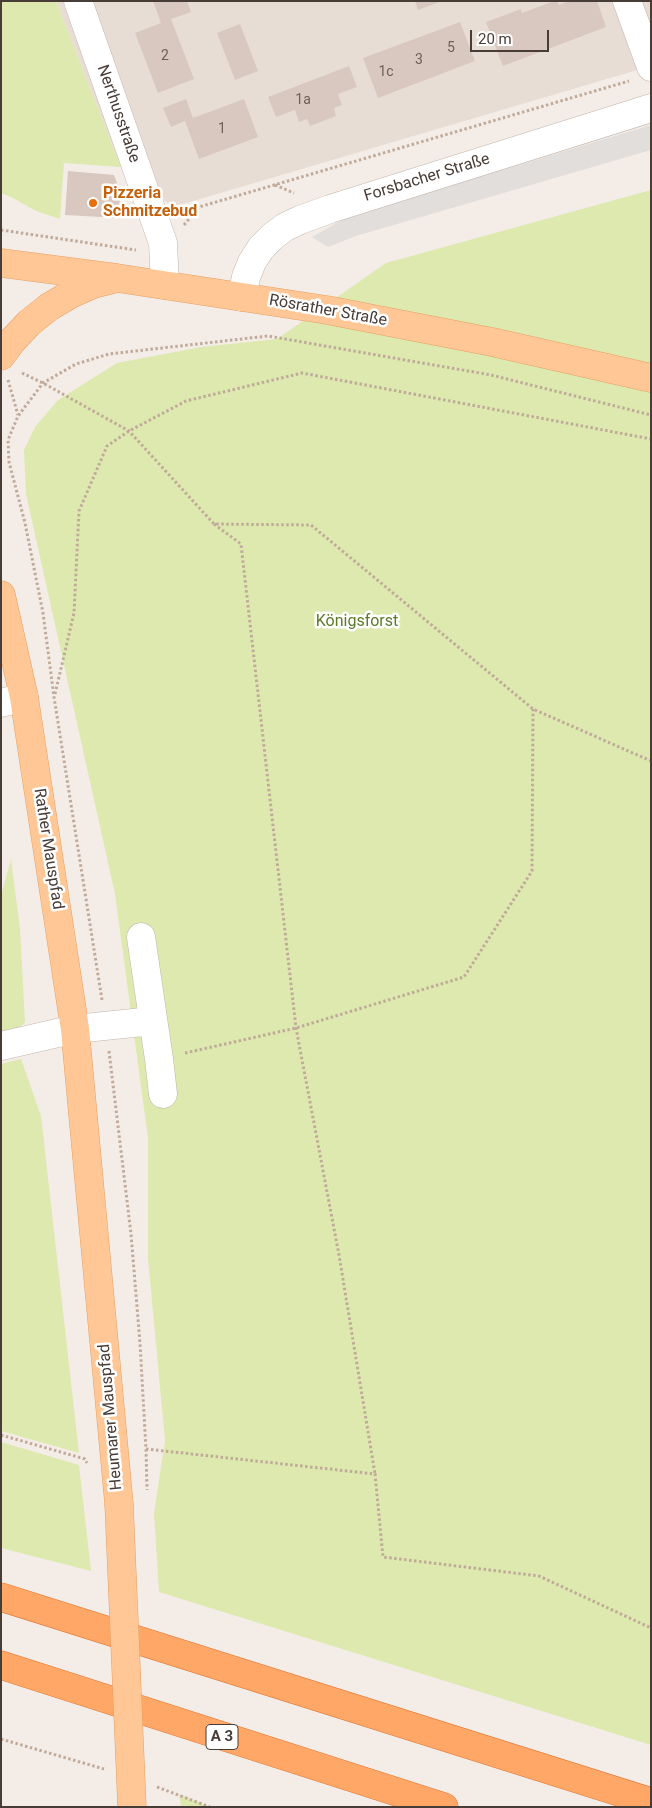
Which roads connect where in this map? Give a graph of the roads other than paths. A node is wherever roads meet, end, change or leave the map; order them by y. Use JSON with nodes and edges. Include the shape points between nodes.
{"nodes":[{"id":1,"x":78,"y":1,"type":"edge"},
{"id":2,"x":627,"y":1,"type":"edge"},
{"id":3,"x":641,"y":73,"type":"edge"},
{"id":4,"x":651,"y":108,"type":"edge"},
{"id":5,"x":1,"y":263,"type":"edge"},
{"id":6,"x":117,"y":278,"type":"junction"},
{"id":7,"x":165,"y":286,"type":"junction"},
{"id":8,"x":242,"y":297,"type":"junction"},
{"id":9,"x":8,"y":368,"type":"edge"},
{"id":10,"x":651,"y":378,"type":"edge"},
{"id":11,"x":1,"y":595,"type":"edge"},
{"id":12,"x":8,"y":661,"type":"edge"},
{"id":13,"x":13,"y":700,"type":"edge"},
{"id":14,"x":141,"y":937,"type":"dead end"},
{"id":15,"x":154,"y":1022,"type":"junction"},
{"id":16,"x":76,"y":1029,"type":"junction"},
{"id":17,"x":1,"y":1046,"type":"edge"},
{"id":18,"x":163,"y":1094,"type":"dead end"},
{"id":19,"x":1,"y":1597,"type":"edge"},
{"id":20,"x":1,"y":1665,"type":"edge"},
{"id":21,"x":651,"y":1802,"type":"edge"},
{"id":22,"x":132,"y":1807,"type":"edge"},
{"id":23,"x":444,"y":1807,"type":"edge"}],
"edges":[{"from":1,"to":7,"type":"street","name":"Nerthusstraße","via":[[163,243]]},
{"from":2,"to":3,"type":"street"},
{"from":4,"to":8,"type":"street","name":"Forsbacher Straße","via":[[300,220],[272,236],[261,248],[249,270]]},
{"from":5,"to":6,"type":"main road","name":"Rösrather Straße"},
{"from":6,"to":7,"type":"main road","name":"Rösrather Straße"},
{"from":6,"to":9,"type":"main road","via":[[71,294],[29,323],[12,341]]},
{"from":7,"to":8,"type":"main road","name":"Rösrather Straße"},
{"from":8,"to":10,"type":"main road","name":"Rösrather Straße","via":[[492,342]]},
{"from":11,"to":12,"type":"main road","name":"Rather Mauspfad"},
{"from":12,"to":13,"type":"main road","name":"Rather Mauspfad"},
{"from":13,"to":16,"type":"main road","name":"Rather Mauspfad"},
{"from":14,"to":15,"type":"street"},
{"from":15,"to":16,"type":"street"},
{"from":15,"to":18,"type":"street"},
{"from":16,"to":17,"type":"street"},
{"from":16,"to":22,"type":"main road","name":"Heumarer Mauspfad","bridge":true,"via":[[119,1504]]},
{"from":19,"to":21,"type":"highway"},
{"from":20,"to":23,"type":"highway","number":"A 3"}]}
